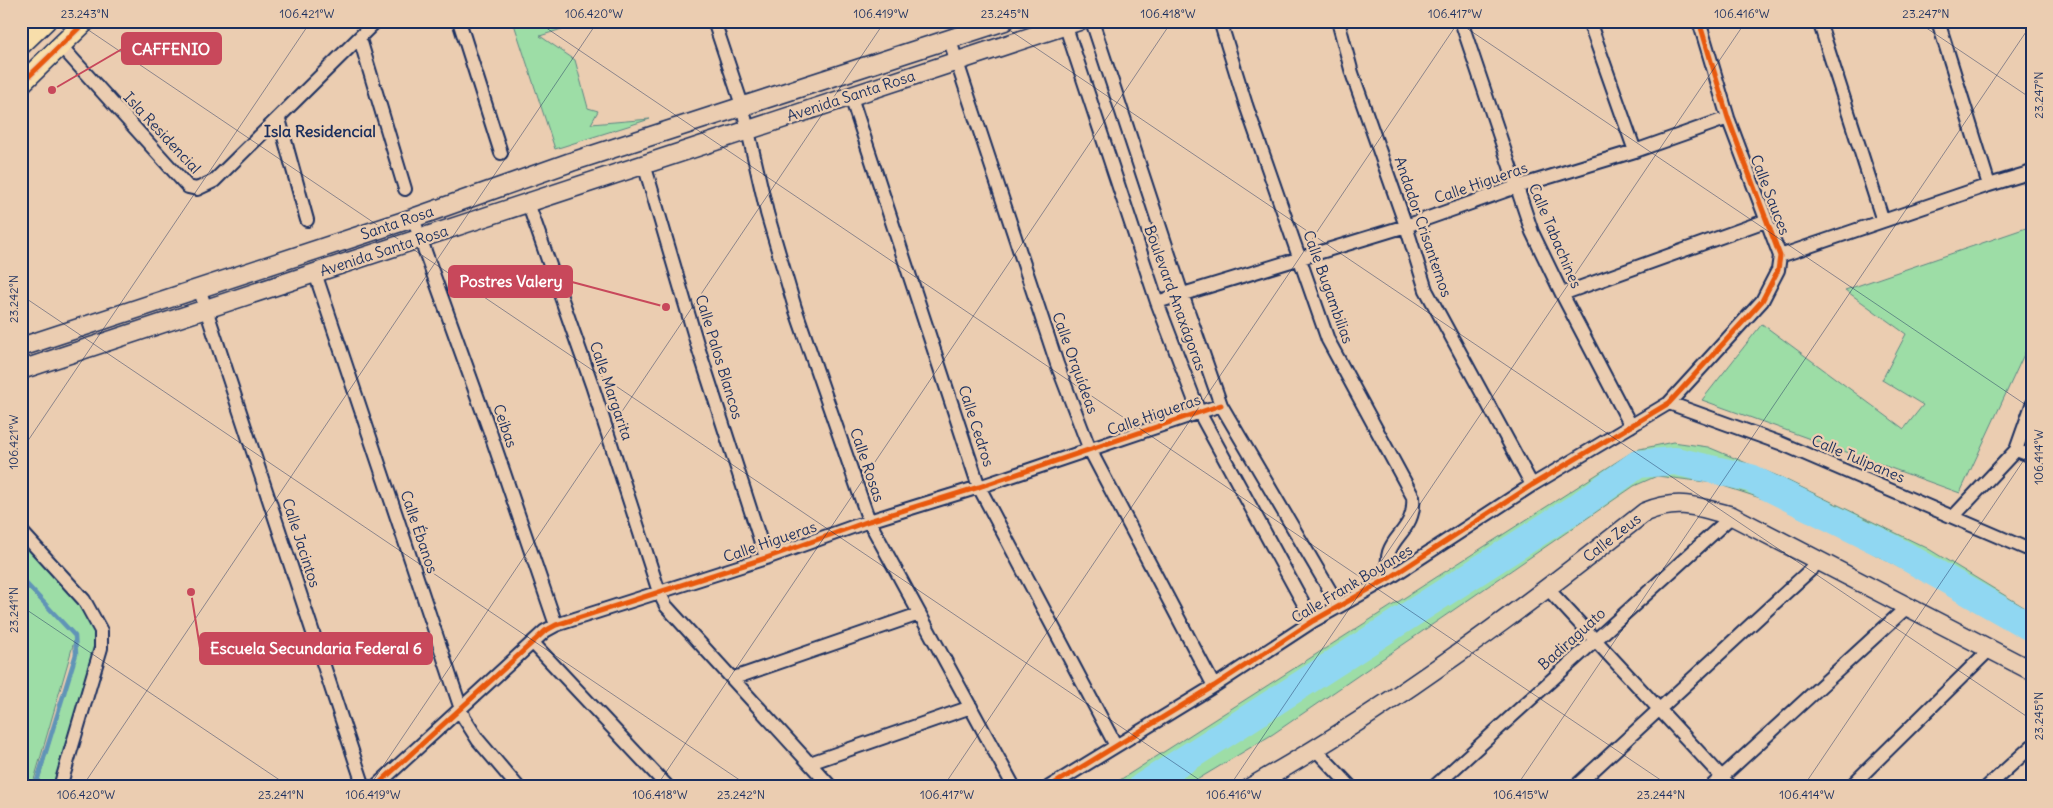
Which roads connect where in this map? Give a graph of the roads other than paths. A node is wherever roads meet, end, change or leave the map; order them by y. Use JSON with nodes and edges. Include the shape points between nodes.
{"nodes":[{"id":1,"x":46,"y":21,"type":"edge"},
{"id":2,"x":86,"y":21,"type":"edge"},
{"id":3,"x":376,"y":21,"type":"edge"},
{"id":4,"x":459,"y":21,"type":"edge"},
{"id":5,"x":714,"y":21,"type":"edge"},
{"id":6,"x":1006,"y":21,"type":"edge"},
{"id":7,"x":1092,"y":21,"type":"edge"},
{"id":8,"x":1220,"y":21,"type":"edge"},
{"id":9,"x":1338,"y":21,"type":"edge"},
{"id":10,"x":1461,"y":21,"type":"edge"},
{"id":11,"x":1589,"y":21,"type":"edge"},
{"id":12,"x":1699,"y":21,"type":"edge"},
{"id":13,"x":1819,"y":21,"type":"edge"},
{"id":14,"x":1938,"y":21,"type":"edge"},
{"id":15,"x":1069,"y":23,"type":"edge"},
{"id":16,"x":360,"y":39,"type":"junction"},
{"id":17,"x":950,"y":40,"type":"junction"},
{"id":18,"x":21,"y":45,"type":"edge"},
{"id":19,"x":61,"y":46,"type":"junction"},
{"id":20,"x":956,"y":62,"type":"junction"},
{"id":21,"x":21,"y":84,"type":"edge"},
{"id":22,"x":772,"y":96,"type":"joint"},
{"id":23,"x":851,"y":96,"type":"junction"},
{"id":24,"x":742,"y":105,"type":"junction"},
{"id":25,"x":1728,"y":118,"type":"junction"},
{"id":26,"x":278,"y":119,"type":"junction"},
{"id":27,"x":747,"y":130,"type":"junction"},
{"id":28,"x":1635,"y":151,"type":"junction"},
{"id":29,"x":501,"y":153,"type":"dead end"},
{"id":30,"x":644,"y":164,"type":"junction"},
{"id":31,"x":2032,"y":172,"type":"edge"},
{"id":32,"x":1989,"y":185,"type":"junction"},
{"id":33,"x":1516,"y":187,"type":"junction"},
{"id":34,"x":405,"y":189,"type":"dead end"},
{"id":35,"x":528,"y":202,"type":"junction"},
{"id":36,"x":413,"y":218,"type":"junction"},
{"id":37,"x":307,"y":220,"type":"dead end"},
{"id":38,"x":1765,"y":221,"type":"junction"},
{"id":39,"x":1883,"y":221,"type":"junction"},
{"id":40,"x":1406,"y":226,"type":"junction"},
{"id":41,"x":420,"y":240,"type":"junction"},
{"id":42,"x":1780,"y":256,"type":"junction"},
{"id":43,"x":1300,"y":260,"type":"junction"},
{"id":44,"x":315,"y":273,"type":"junction"},
{"id":45,"x":200,"y":288,"type":"junction"},
{"id":46,"x":1182,"y":294,"type":"junction"},
{"id":47,"x":1562,"y":294,"type":"junction"},
{"id":48,"x":1158,"y":302,"type":"junction"},
{"id":49,"x":207,"y":309,"type":"junction"},
{"id":50,"x":21,"y":347,"type":"edge"},
{"id":51,"x":21,"y":370,"type":"edge"},
{"id":52,"x":1669,"y":403,"type":"junction"},
{"id":53,"x":1221,"y":405,"type":"junction"},
{"id":54,"x":2032,"y":405,"type":"edge"},
{"id":55,"x":1199,"y":412,"type":"junction"},
{"id":56,"x":1631,"y":426,"type":"junction"},
{"id":57,"x":1090,"y":450,"type":"junction"},
{"id":58,"x":2016,"y":450,"type":"junction"},
{"id":59,"x":2032,"y":456,"type":"edge"},
{"id":60,"x":1532,"y":485,"type":"junction"},
{"id":61,"x":979,"y":487,"type":"junction"},
{"id":62,"x":1732,"y":516,"type":"junction"},
{"id":63,"x":1954,"y":517,"type":"junction"},
{"id":64,"x":869,"y":521,"type":"junction"},
{"id":65,"x":21,"y":531,"type":"edge"},
{"id":66,"x":2032,"y":551,"type":"edge"},
{"id":67,"x":766,"y":558,"type":"junction"},
{"id":68,"x":1820,"y":561,"type":"junction"},
{"id":69,"x":1391,"y":576,"type":"junction"},
{"id":70,"x":1548,"y":589,"type":"junction"},
{"id":71,"x":659,"y":592,"type":"junction"},
{"id":72,"x":1339,"y":606,"type":"junction"},
{"id":73,"x":1907,"y":607,"type":"junction"},
{"id":74,"x":920,"y":614,"type":"junction"},
{"id":75,"x":1313,"y":621,"type":"junction"},
{"id":76,"x":556,"y":625,"type":"junction"},
{"id":77,"x":1595,"y":640,"type":"junction"},
{"id":78,"x":533,"y":643,"type":"junction"},
{"id":79,"x":1988,"y":650,"type":"junction"},
{"id":80,"x":2032,"y":671,"type":"edge"},
{"id":81,"x":734,"y":678,"type":"junction"},
{"id":82,"x":1214,"y":686,"type":"junction"},
{"id":83,"x":460,"y":707,"type":"junction"},
{"id":84,"x":971,"y":707,"type":"junction"},
{"id":85,"x":1659,"y":709,"type":"junction"},
{"id":86,"x":1116,"y":746,"type":"junction"},
{"id":87,"x":2032,"y":746,"type":"edge"},
{"id":88,"x":1316,"y":750,"type":"junction"},
{"id":89,"x":810,"y":763,"type":"junction"},
{"id":90,"x":1722,"y":777,"type":"junction"},
{"id":91,"x":60,"y":787,"type":"edge"},
{"id":92,"x":364,"y":787,"type":"edge"},
{"id":93,"x":375,"y":787,"type":"edge"},
{"id":94,"x":518,"y":787,"type":"edge"},
{"id":95,"x":668,"y":787,"type":"edge"},
{"id":96,"x":831,"y":787,"type":"edge"},
{"id":97,"x":1014,"y":787,"type":"edge"},
{"id":98,"x":1049,"y":787,"type":"edge"},
{"id":99,"x":1251,"y":787,"type":"edge"},
{"id":100,"x":1351,"y":787,"type":"edge"},
{"id":101,"x":1434,"y":787,"type":"edge"},
{"id":102,"x":1575,"y":787,"type":"edge"},
{"id":103,"x":1711,"y":787,"type":"edge"},
{"id":104,"x":1731,"y":787,"type":"edge"},
{"id":105,"x":1850,"y":787,"type":"edge"},
{"id":106,"x":1987,"y":787,"type":"edge"}],
"edges":[{"from":1,"to":18,"type":"main road"},
{"from":2,"to":19,"type":"main road"},
{"from":3,"to":16,"type":"street","name":"Isla Residencial"},
{"from":4,"to":29,"type":"street"},
{"from":5,"to":24,"type":"street"},
{"from":6,"to":17,"type":"main road","name":"Avenida Santa Rosa"},
{"from":7,"to":46,"type":"street","name":"Boulevard Anaxágoras"},
{"from":8,"to":43,"type":"street","name":"Calle Bugambilias"},
{"from":9,"to":40,"type":"street","name":"Andador Crisantemos","via":[[1352,73]]},
{"from":10,"to":33,"type":"street","name":"Calle Tabachines"},
{"from":11,"to":28,"type":"street"},
{"from":12,"to":25,"type":"street","name":"Calle Sauces"},
{"from":13,"to":39,"type":"street"},
{"from":14,"to":32,"type":"street"},
{"from":15,"to":20,"type":"main road","name":"Avenida Santa Rosa"},
{"from":15,"to":48,"type":"street","name":"Boulevard Anaxágoras"},
{"from":16,"to":26,"type":"street","name":"Isla Residencial"},
{"from":16,"to":34,"type":"street"},
{"from":17,"to":20,"type":"street"},
{"from":17,"to":22,"type":"main road","name":"Avenida Santa Rosa"},
{"from":19,"to":21,"type":"main road"},
{"from":19,"to":26,"type":"street","name":"Isla Residencial","via":[[188,187],[197,189],[214,181]]},
{"from":20,"to":23,"type":"main road","name":"Avenida Santa Rosa"},
{"from":20,"to":57,"type":"street","name":"Calle Orquídeas","via":[[1057,364]]},
{"from":22,"to":24,"type":"main road","name":"Santa Rosa"},
{"from":23,"to":27,"type":"main road","name":"Avenida Santa Rosa"},
{"from":23,"to":61,"type":"street","name":"Calle Cedros"},
{"from":24,"to":27,"type":"street"},
{"from":24,"to":36,"type":"main road","name":"Santa Rosa"},
{"from":25,"to":28,"type":"street","name":"Calle Higueras"},
{"from":25,"to":38,"type":"street","name":"Calle Sauces"},
{"from":26,"to":37,"type":"street"},
{"from":27,"to":30,"type":"main road","name":"Avenida Santa Rosa"},
{"from":27,"to":64,"type":"street","name":"Calle Rosas","via":[[795,308]]},
{"from":28,"to":33,"type":"street","name":"Calle Higueras"},
{"from":30,"to":35,"type":"main road","name":"Avenida Santa Rosa"},
{"from":30,"to":67,"type":"street","name":"Calle Palos Blancos","via":[[698,347]]},
{"from":31,"to":32,"type":"street"},
{"from":32,"to":39,"type":"street"},
{"from":33,"to":40,"type":"street","name":"Calle Higueras"},
{"from":33,"to":47,"type":"street","name":"Calle Tabachines","via":[[1532,232]]},
{"from":35,"to":41,"type":"main road","name":"Avenida Santa Rosa"},
{"from":35,"to":71,"type":"street","name":"Calle Margarita"},
{"from":36,"to":41,"type":"street","name":"Ceibas"},
{"from":36,"to":45,"type":"main road","name":"Santa Rosa"},
{"from":38,"to":42,"type":"street","name":"Calle Sauces"},
{"from":38,"to":47,"type":"street"},
{"from":39,"to":42,"type":"street"},
{"from":40,"to":43,"type":"street","name":"Calle Higueras"},
{"from":40,"to":60,"type":"street","name":"Andador Crisantemos","via":[[1434,308]]},
{"from":41,"to":44,"type":"main road","name":"Avenida Santa Rosa"},
{"from":41,"to":76,"type":"street","name":"Ceibas"},
{"from":42,"to":52,"type":"street","name":"Calle Sauces","via":[[1778,270],[1762,301]]},
{"from":43,"to":46,"type":"street","name":"Calle Higueras"},
{"from":43,"to":69,"type":"street","name":"Calle Bugambilias","via":[[1328,340],[1413,496],[1414,510],[1410,522],[1388,551],[1386,563]]},
{"from":44,"to":49,"type":"main road","name":"Avenida Santa Rosa"},
{"from":44,"to":83,"type":"street","name":"Calle Ébanos"},
{"from":45,"to":49,"type":"street","name":"Calle Jacintos"},
{"from":45,"to":50,"type":"main road","name":"Santa Rosa"},
{"from":46,"to":48,"type":"street","name":"Calle Higueras"},
{"from":46,"to":53,"type":"street","name":"Boulevard Anaxágoras"},
{"from":47,"to":56,"type":"street","name":"Calle Tabachines"},
{"from":48,"to":55,"type":"street","name":"Boulevard Anaxágoras"},
{"from":49,"to":51,"type":"main road","name":"Avenida Santa Rosa"},
{"from":49,"to":92,"type":"street","name":"Calle Jacintos"},
{"from":52,"to":56,"type":"street","name":"Calle Frank Boyanes"},
{"from":52,"to":63,"type":"street","name":"Calle Tulipanes","via":[[1780,443]]},
{"from":53,"to":55,"type":"street","name":"Calle Higueras"},
{"from":53,"to":72,"type":"street","name":"Boulevard Anaxágoras"},
{"from":54,"to":58,"type":"street"},
{"from":55,"to":57,"type":"street","name":"Calle Higueras"},
{"from":55,"to":75,"type":"street","name":"Boulevard Anaxágoras"},
{"from":56,"to":60,"type":"street","name":"Calle Frank Boyanes"},
{"from":57,"to":61,"type":"street","name":"Calle Higueras"},
{"from":57,"to":82,"type":"street","name":"Calle Orquídeas"},
{"from":58,"to":59,"type":"street"},
{"from":58,"to":63,"type":"street"},
{"from":60,"to":69,"type":"street","name":"Calle Frank Boyanes"},
{"from":61,"to":64,"type":"street","name":"Calle Higueras"},
{"from":61,"to":86,"type":"street","name":"Calle Cedros"},
{"from":62,"to":68,"type":"main road","name":"Calle Zeus"},
{"from":62,"to":70,"type":"main road","name":"Calle Zeus","via":[[1694,505],[1662,505],[1645,512]]},
{"from":62,"to":77,"type":"street","name":"Badiraguato"},
{"from":63,"to":66,"type":"street","name":"Calle Tulipanes"},
{"from":64,"to":67,"type":"street","name":"Calle Higueras"},
{"from":64,"to":74,"type":"street","name":"Calle Rosas"},
{"from":65,"to":91,"type":"street","via":[[84,600],[101,631],[101,648]]},
{"from":67,"to":71,"type":"street","name":"Calle Higueras"},
{"from":68,"to":73,"type":"main road","name":"Calle Zeus"},
{"from":68,"to":85,"type":"street"},
{"from":69,"to":72,"type":"street","name":"Calle Frank Boyanes"},
{"from":70,"to":77,"type":"street"},
{"from":70,"to":88,"type":"main road","name":"Calle Zeus","via":[[1414,686]]},
{"from":71,"to":76,"type":"street","name":"Calle Higueras"},
{"from":71,"to":81,"type":"street","name":"Calle Margarita","via":[[666,606]]},
{"from":72,"to":75,"type":"street","name":"Calle Frank Boyanes"},
{"from":73,"to":79,"type":"main road","name":"Calle Zeus"},
{"from":73,"to":90,"type":"street"},
{"from":74,"to":81,"type":"street"},
{"from":74,"to":84,"type":"street","name":"Calle Rosas"},
{"from":75,"to":82,"type":"street","name":"Calle Frank Boyanes"},
{"from":76,"to":78,"type":"street","name":"Calle Higueras"},
{"from":77,"to":85,"type":"street"},
{"from":77,"to":101,"type":"street","name":"Badiraguato"},
{"from":78,"to":83,"type":"street","name":"Calle Higueras"},
{"from":78,"to":95,"type":"street"},
{"from":79,"to":80,"type":"main road","name":"Calle Zeus"},
{"from":79,"to":105,"type":"street"},
{"from":81,"to":89,"type":"street","name":"Calle Margarita"},
{"from":82,"to":86,"type":"street","name":"Calle Frank Boyanes"},
{"from":83,"to":93,"type":"street","name":"Calle Higueras"},
{"from":83,"to":94,"type":"street","name":"Calle Ébanos","via":[[478,740]]},
{"from":84,"to":89,"type":"street"},
{"from":84,"to":97,"type":"street","name":"Calle Rosas"},
{"from":85,"to":90,"type":"street"},
{"from":85,"to":102,"type":"street"},
{"from":86,"to":98,"type":"street","name":"Calle Frank Boyanes"},
{"from":87,"to":106,"type":"street"},
{"from":88,"to":99,"type":"main road","name":"Calle Zeus"},
{"from":88,"to":100,"type":"street"},
{"from":89,"to":96,"type":"street","name":"Calle Margarita"},
{"from":90,"to":103,"type":"street"},
{"from":90,"to":104,"type":"street"}]}
